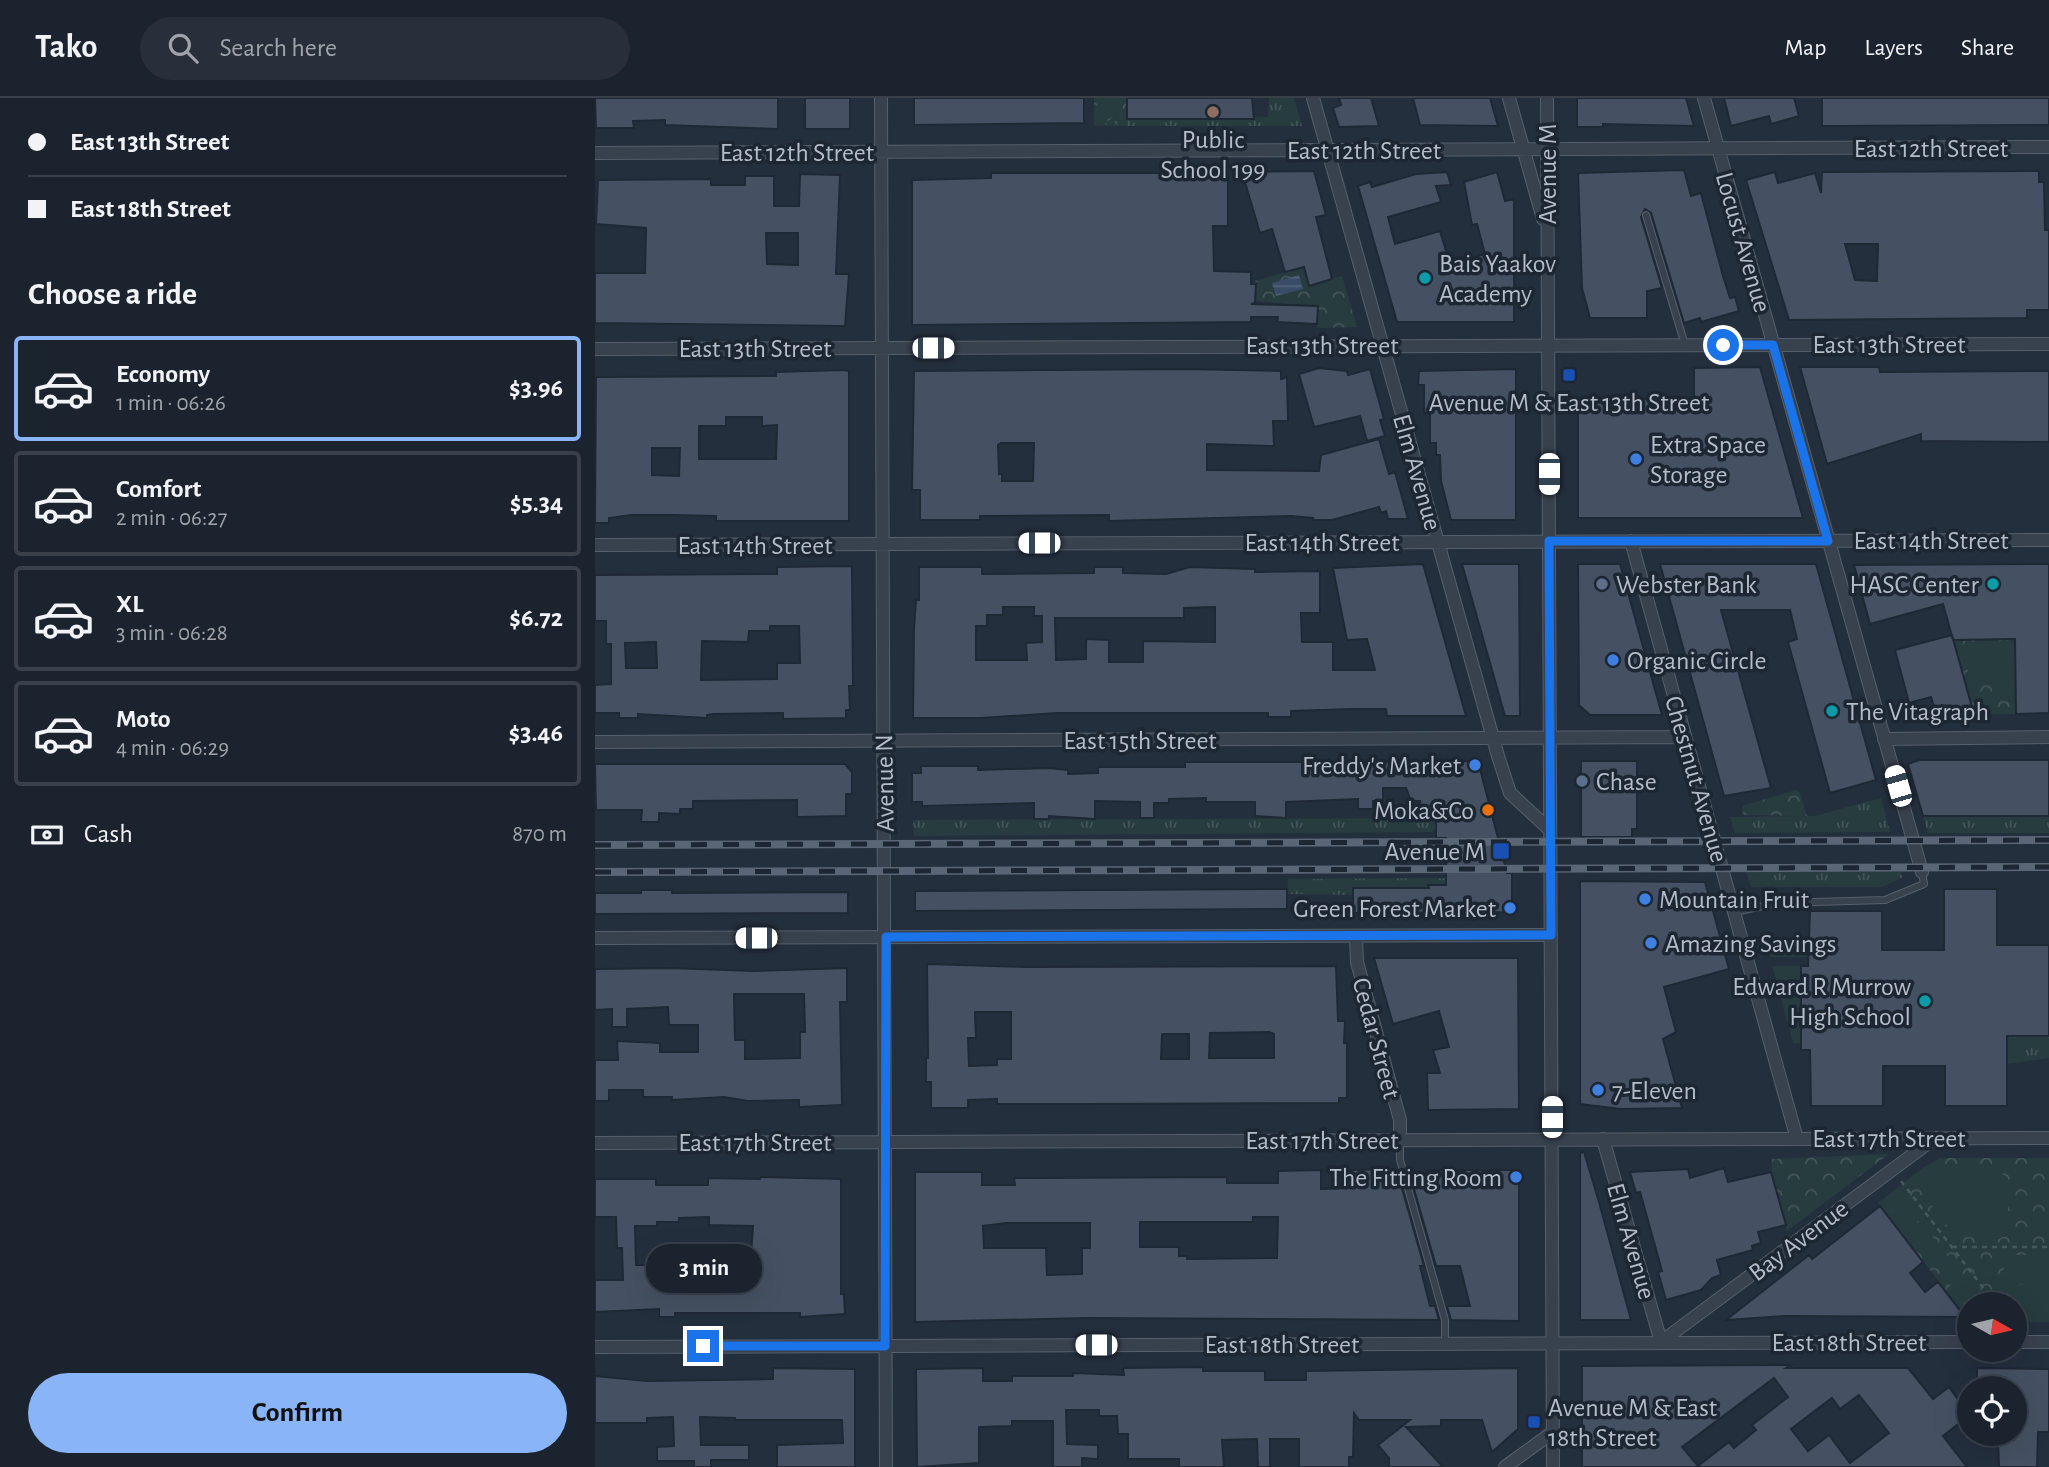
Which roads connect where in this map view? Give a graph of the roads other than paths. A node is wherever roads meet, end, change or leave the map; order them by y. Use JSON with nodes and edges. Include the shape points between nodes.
{"nodes":[{"id":1,"x":881,"y":98,"type":"edge"},
{"id":2,"x":1313,"y":98,"type":"edge"},
{"id":3,"x":1509,"y":98,"type":"edge"},
{"id":4,"x":1547,"y":98,"type":"edge"},
{"id":5,"x":1704,"y":98,"type":"edge"},
{"id":6,"x":2049,"y":147,"type":"edge"},
{"id":7,"x":1718,"y":148,"type":"junction"},
{"id":8,"x":1523,"y":149,"type":"junction"},
{"id":9,"x":1548,"y":149,"type":"junction"},
{"id":10,"x":1328,"y":150,"type":"junction"},
{"id":11,"x":881,"y":151,"type":"junction"},
{"id":12,"x":595,"y":153,"type":"edge"},
{"id":13,"x":1646,"y":215,"type":"dead end"},
{"id":14,"x":1548,"y":234,"type":"junction"},
{"id":15,"x":2049,"y":344,"type":"edge"},
{"id":16,"x":1382,"y":345,"type":"junction"},
{"id":17,"x":1548,"y":345,"type":"junction"},
{"id":18,"x":1685,"y":345,"type":"junction"},
{"id":19,"x":1773,"y":345,"type":"junction"},
{"id":20,"x":881,"y":348,"type":"junction"},
{"id":21,"x":595,"y":349,"type":"edge"},
{"id":22,"x":2049,"y":540,"type":"edge"},
{"id":23,"x":1437,"y":541,"type":"junction"},
{"id":24,"x":1549,"y":541,"type":"junction"},
{"id":25,"x":1631,"y":541,"type":"junction"},
{"id":26,"x":1828,"y":541,"type":"junction"},
{"id":27,"x":883,"y":544,"type":"junction"},
{"id":28,"x":595,"y":545,"type":"edge"},
{"id":29,"x":1685,"y":737,"type":"junction"},
{"id":30,"x":2049,"y":737,"type":"edge"},
{"id":31,"x":1492,"y":738,"type":"junction"},
{"id":32,"x":1549,"y":738,"type":"junction"},
{"id":33,"x":1884,"y":738,"type":"junction"},
{"id":34,"x":884,"y":741,"type":"junction"},
{"id":35,"x":595,"y":742,"type":"edge"},
{"id":36,"x":1550,"y":830,"type":"junction"},
{"id":37,"x":1922,"y":872,"type":"joint"},
{"id":38,"x":1734,"y":912,"type":"junction"},
{"id":39,"x":1551,"y":935,"type":"junction"},
{"id":40,"x":1356,"y":936,"type":"junction"},
{"id":41,"x":886,"y":937,"type":"junction"},
{"id":42,"x":595,"y":939,"type":"edge"},
{"id":43,"x":1936,"y":1138,"type":"junction"},
{"id":44,"x":2049,"y":1138,"type":"edge"},
{"id":45,"x":1400,"y":1139,"type":"junction"},
{"id":46,"x":1552,"y":1139,"type":"junction"},
{"id":47,"x":1603,"y":1139,"type":"junction"},
{"id":48,"x":1797,"y":1139,"type":"junction"},
{"id":49,"x":885,"y":1141,"type":"junction"},
{"id":50,"x":595,"y":1143,"type":"edge"},
{"id":51,"x":1661,"y":1342,"type":"junction"},
{"id":52,"x":1957,"y":1342,"type":"edge"},
{"id":53,"x":2027,"y":1342,"type":"edge"},
{"id":54,"x":2049,"y":1342,"type":"edge"},
{"id":55,"x":1445,"y":1343,"type":"junction"},
{"id":56,"x":1553,"y":1343,"type":"junction"},
{"id":57,"x":885,"y":1346,"type":"junction"},
{"id":58,"x":595,"y":1347,"type":"edge"},
{"id":59,"x":1553,"y":1432,"type":"junction"},
{"id":60,"x":886,"y":1467,"type":"edge"},
{"id":61,"x":1505,"y":1467,"type":"edge"},
{"id":62,"x":1553,"y":1467,"type":"edge"}],
"edges":[{"from":1,"to":11,"type":"street","name":"Avenue N"},
{"from":2,"to":10,"type":"street","name":"Elm Avenue"},
{"from":3,"to":8,"type":"street"},
{"from":4,"to":9,"type":"street","name":"Avenue M"},
{"from":5,"to":7,"type":"street","name":"Locust Avenue"},
{"from":6,"to":7,"type":"street","name":"East 12th Street"},
{"from":7,"to":9,"type":"street","name":"East 12th Street"},
{"from":7,"to":19,"type":"street","name":"Locust Avenue"},
{"from":8,"to":9,"type":"street","name":"East 12th Street"},
{"from":8,"to":10,"type":"street","name":"East 12th Street"},
{"from":8,"to":14,"type":"street"},
{"from":9,"to":14,"type":"street","name":"Avenue M"},
{"from":10,"to":11,"type":"street","name":"East 12th Street"},
{"from":10,"to":16,"type":"street","name":"Elm Avenue"},
{"from":11,"to":12,"type":"street","name":"East 12th Street"},
{"from":11,"to":20,"type":"street","name":"Avenue N"},
{"from":13,"to":18,"type":"lane"},
{"from":14,"to":17,"type":"street","name":"Avenue M"},
{"from":15,"to":19,"type":"street","name":"East 13th Street"},
{"from":16,"to":17,"type":"street","name":"East 13th Street"},
{"from":16,"to":20,"type":"street","name":"East 13th Street"},
{"from":16,"to":23,"type":"street","name":"Elm Avenue"},
{"from":17,"to":18,"type":"street","name":"East 13th Street"},
{"from":17,"to":24,"type":"street","name":"Avenue M"},
{"from":18,"to":19,"type":"street","name":"East 13th Street"},
{"from":19,"to":26,"type":"street","name":"Locust Avenue"},
{"from":20,"to":21,"type":"street","name":"East 13th Street"},
{"from":20,"to":27,"type":"street","name":"Avenue N"},
{"from":22,"to":26,"type":"street","name":"East 14th Street"},
{"from":23,"to":24,"type":"street","name":"East 14th Street"},
{"from":23,"to":27,"type":"street","name":"East 14th Street"},
{"from":23,"to":31,"type":"street","name":"Elm Avenue"},
{"from":24,"to":25,"type":"street","name":"East 14th Street"},
{"from":24,"to":32,"type":"street","name":"Avenue M"},
{"from":25,"to":26,"type":"street","name":"East 14th Street"},
{"from":25,"to":29,"type":"street","name":"Chestnut Avenue"},
{"from":26,"to":33,"type":"street","name":"Locust Avenue"},
{"from":27,"to":28,"type":"street","name":"East 14th Street"},
{"from":27,"to":34,"type":"street","name":"Avenue N"},
{"from":29,"to":32,"type":"street","name":"East 15th Street"},
{"from":29,"to":38,"type":"street","name":"Chestnut Avenue"},
{"from":30,"to":33,"type":"street"},
{"from":31,"to":32,"type":"street","name":"East 15th Street"},
{"from":31,"to":34,"type":"street","name":"East 15th Street"},
{"from":31,"to":36,"type":"street","name":"Elm Avenue","via":[[1510,793]]},
{"from":32,"to":36,"type":"street","name":"Avenue M"},
{"from":33,"to":37,"type":"street","name":"Locust Avenue"},
{"from":34,"to":35,"type":"street","name":"East 15th Street"},
{"from":34,"to":41,"type":"street","name":"Avenue N"},
{"from":36,"to":39,"type":"street","name":"Avenue M"},
{"from":37,"to":38,"type":"lane","via":[[1924,884],[1885,900],[1780,903]]},
{"from":38,"to":48,"type":"street","name":"Chestnut Avenue"},
{"from":39,"to":40,"type":"street"},
{"from":39,"to":46,"type":"street","name":"Avenue M"},
{"from":40,"to":41,"type":"street"},
{"from":40,"to":45,"type":"street","name":"Cedar Street","via":[[1357,962],[1400,1120]]},
{"from":41,"to":42,"type":"street"},
{"from":41,"to":49,"type":"street","name":"Avenue N"},
{"from":43,"to":44,"type":"street","name":"East 17th Street"},
{"from":43,"to":48,"type":"street","name":"East 17th Street"},
{"from":43,"to":51,"type":"street","name":"Bay Avenue"},
{"from":45,"to":46,"type":"street","name":"East 17th Street"},
{"from":45,"to":49,"type":"street","name":"East 17th Street"},
{"from":45,"to":55,"type":"lane","via":[[1401,1160],[1445,1320]]},
{"from":46,"to":47,"type":"street","name":"East 17th Street"},
{"from":46,"to":56,"type":"street","name":"Avenue M"},
{"from":47,"to":48,"type":"street","name":"East 17th Street"},
{"from":47,"to":51,"type":"street","name":"Elm Avenue"},
{"from":49,"to":50,"type":"street","name":"East 17th Street"},
{"from":49,"to":57,"type":"street","name":"Avenue N"},
{"from":51,"to":52,"type":"street","name":"East 18th Street"},
{"from":51,"to":56,"type":"street","name":"East 18th Street"},
{"from":53,"to":54,"type":"street"},
{"from":55,"to":56,"type":"street","name":"East 18th Street"},
{"from":55,"to":57,"type":"street","name":"East 18th Street"},
{"from":56,"to":59,"type":"street","name":"Avenue M"},
{"from":57,"to":58,"type":"street","name":"East 18th Street"},
{"from":57,"to":60,"type":"street","name":"Avenue N"},
{"from":59,"to":61,"type":"street"},
{"from":59,"to":62,"type":"street","name":"Avenue M"}]}
